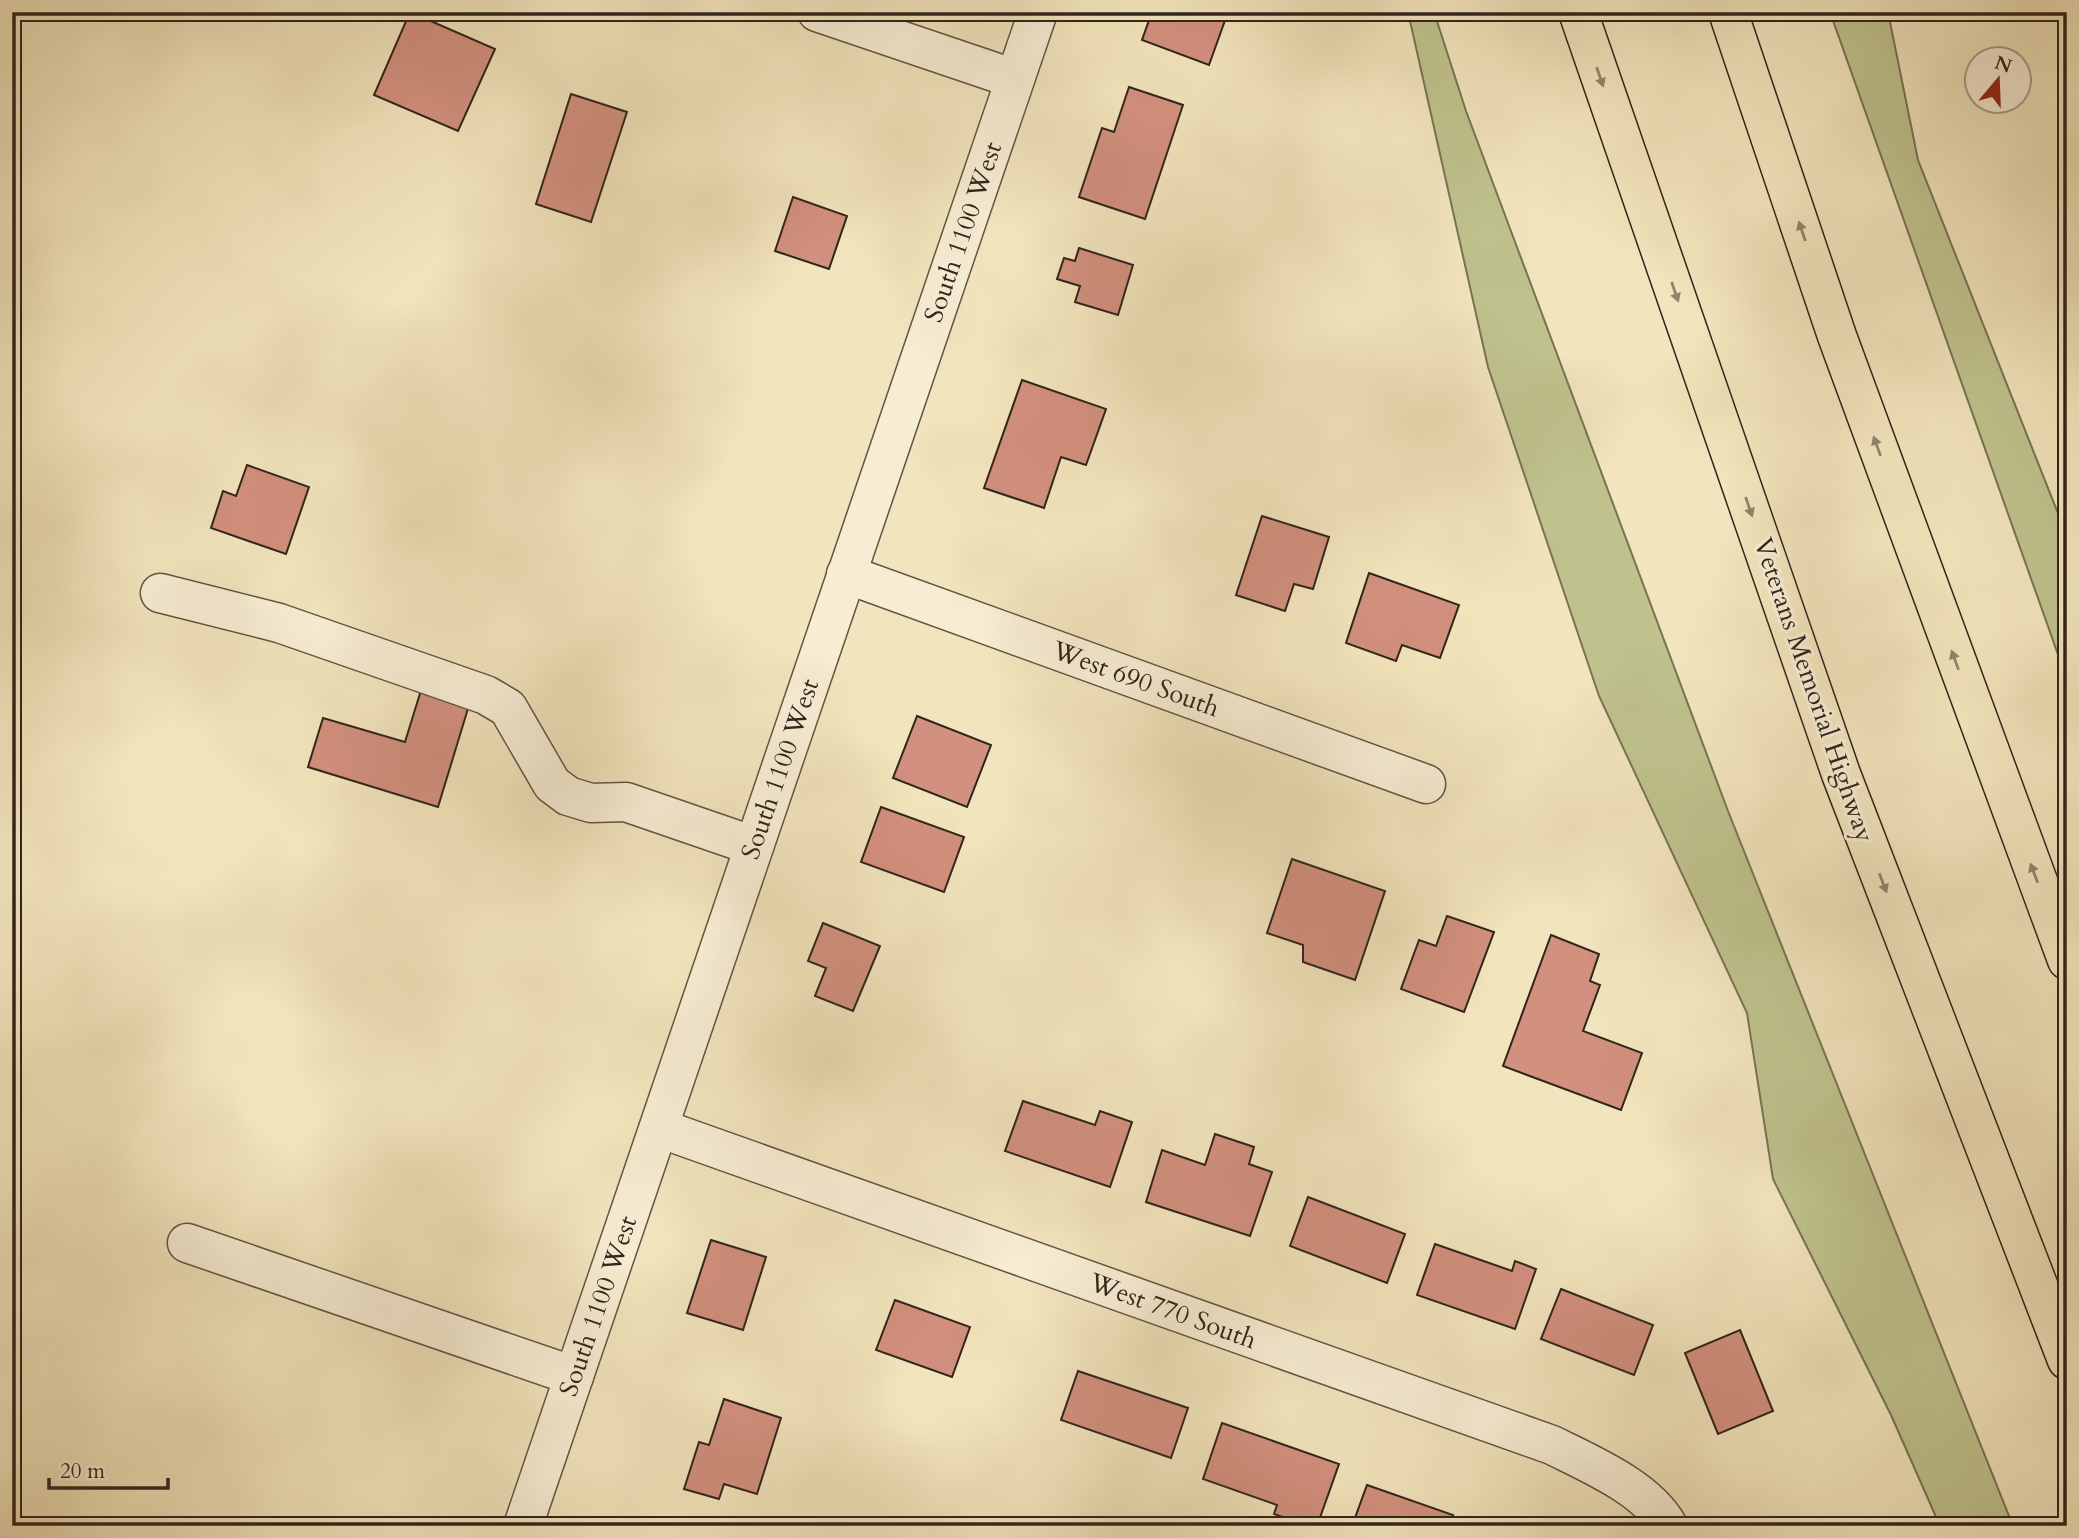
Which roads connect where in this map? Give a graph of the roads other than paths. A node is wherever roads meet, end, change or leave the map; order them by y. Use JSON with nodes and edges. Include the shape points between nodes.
{"nodes":[{"id":1,"x":817,"y":12,"type":"edge"},
{"id":2,"x":1038,"y":12,"type":"edge"},
{"id":3,"x":1578,"y":12,"type":"edge"},
{"id":4,"x":1728,"y":12,"type":"edge"},
{"id":5,"x":1015,"y":79,"type":"junction"},
{"id":6,"x":846,"y":574,"type":"junction"},
{"id":7,"x":160,"y":593,"type":"dead end"},
{"id":8,"x":1426,"y":784,"type":"dead end"},
{"id":9,"x":754,"y":846,"type":"junction"},
{"id":10,"x":2067,"y":960,"type":"edge"},
{"id":11,"x":659,"y":1128,"type":"junction"},
{"id":12,"x":187,"y":1244,"type":"dead end"},
{"id":13,"x":2067,"y":1360,"type":"edge"},
{"id":14,"x":574,"y":1376,"type":"junction"},
{"id":15,"x":523,"y":1526,"type":"edge"},
{"id":16,"x":1668,"y":1526,"type":"edge"}],
"edges":[{"from":1,"to":5,"type":"street"},
{"from":2,"to":5,"type":"street","name":"South 1100 West"},
{"from":3,"to":13,"type":"highway","name":"Veterans Memorial Highway","one_way":true,"via":[[1842,774]]},
{"from":10,"to":4,"type":"highway","one_way":true,"via":[[1842,349]]},
{"from":5,"to":6,"type":"street","name":"South 1100 West"},
{"from":6,"to":8,"type":"street","name":"West 690 South"},
{"from":6,"to":9,"type":"street","name":"South 1100 West"},
{"from":7,"to":9,"type":"street","via":[[279,623],[486,695],[508,708],[552,785],[568,796],[591,803],[626,802]]},
{"from":9,"to":11,"type":"street","name":"South 1100 West"},
{"from":11,"to":14,"type":"street","name":"South 1100 West"},
{"from":11,"to":16,"type":"street","name":"West 770 South","via":[[1552,1445],[1617,1479],[1663,1516]]},
{"from":12,"to":14,"type":"street"},
{"from":14,"to":15,"type":"street","name":"South 1100 West"}]}
